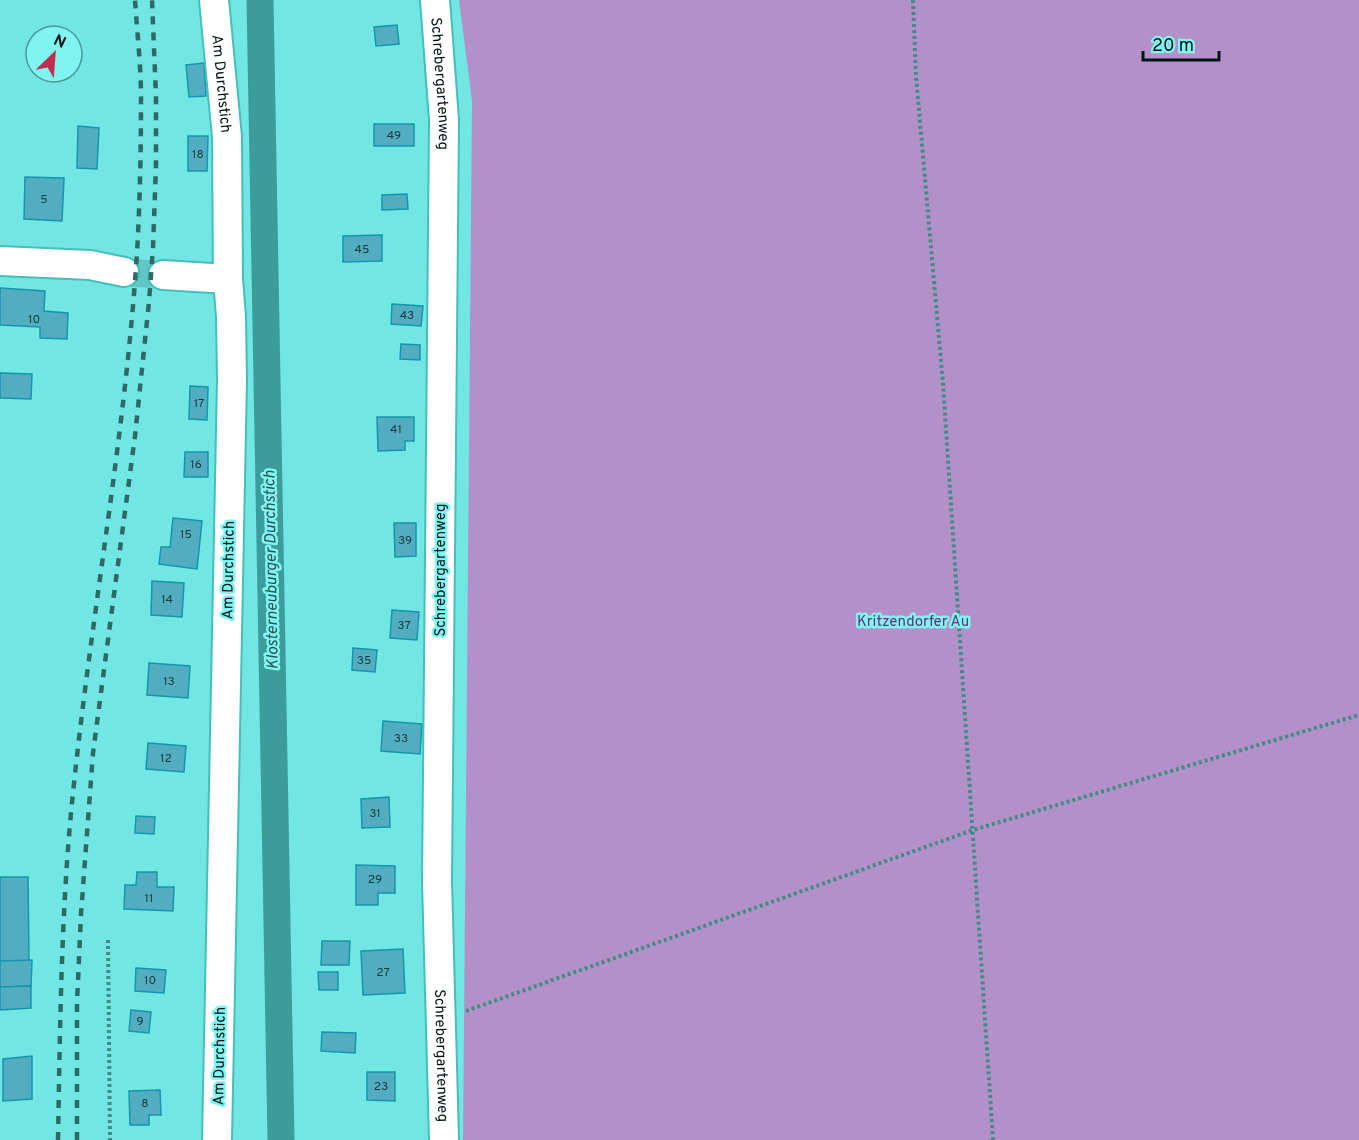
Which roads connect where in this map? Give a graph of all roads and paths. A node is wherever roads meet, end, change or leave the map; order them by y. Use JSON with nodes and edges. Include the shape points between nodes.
{"nodes":[{"id":1,"x":214,"y":0,"type":"edge"},
{"id":2,"x":435,"y":0,"type":"edge"},
{"id":3,"x":914,"y":0,"type":"edge"},
{"id":4,"x":0,"y":261,"type":"edge"},
{"id":5,"x":124,"y":272,"type":"tunnel mouth"},
{"id":6,"x":164,"y":275,"type":"tunnel mouth"},
{"id":7,"x":228,"y":279,"type":"junction"},
{"id":8,"x":1359,"y":715,"type":"edge"},
{"id":9,"x":973,"y":830,"type":"junction"},
{"id":10,"x":108,"y":940,"type":"dead end"},
{"id":11,"x":442,"y":1019,"type":"junction"},
{"id":12,"x":110,"y":1140,"type":"edge"},
{"id":13,"x":217,"y":1140,"type":"edge"},
{"id":14,"x":444,"y":1140,"type":"edge"},
{"id":15,"x":993,"y":1140,"type":"edge"}],
"edges":[{"from":1,"to":7,"type":"street","name":"Am Durchstich","via":[[227,136]]},
{"from":2,"to":11,"type":"street","name":"Schrebergartenweg","via":[[444,120],[437,881]]},
{"from":3,"to":9,"type":"path","via":[[916,76],[944,395]]},
{"from":4,"to":5,"type":"street","via":[[90,265]]},
{"from":6,"to":7,"type":"street"},
{"from":7,"to":13,"type":"street","name":"Am Durchstich","via":[[232,379]]},
{"from":8,"to":9,"type":"path"},
{"from":9,"to":11,"type":"path"},
{"from":9,"to":15,"type":"path"},
{"from":10,"to":12,"type":"path"},
{"from":11,"to":14,"type":"street","name":"Schrebergartenweg"}]}
